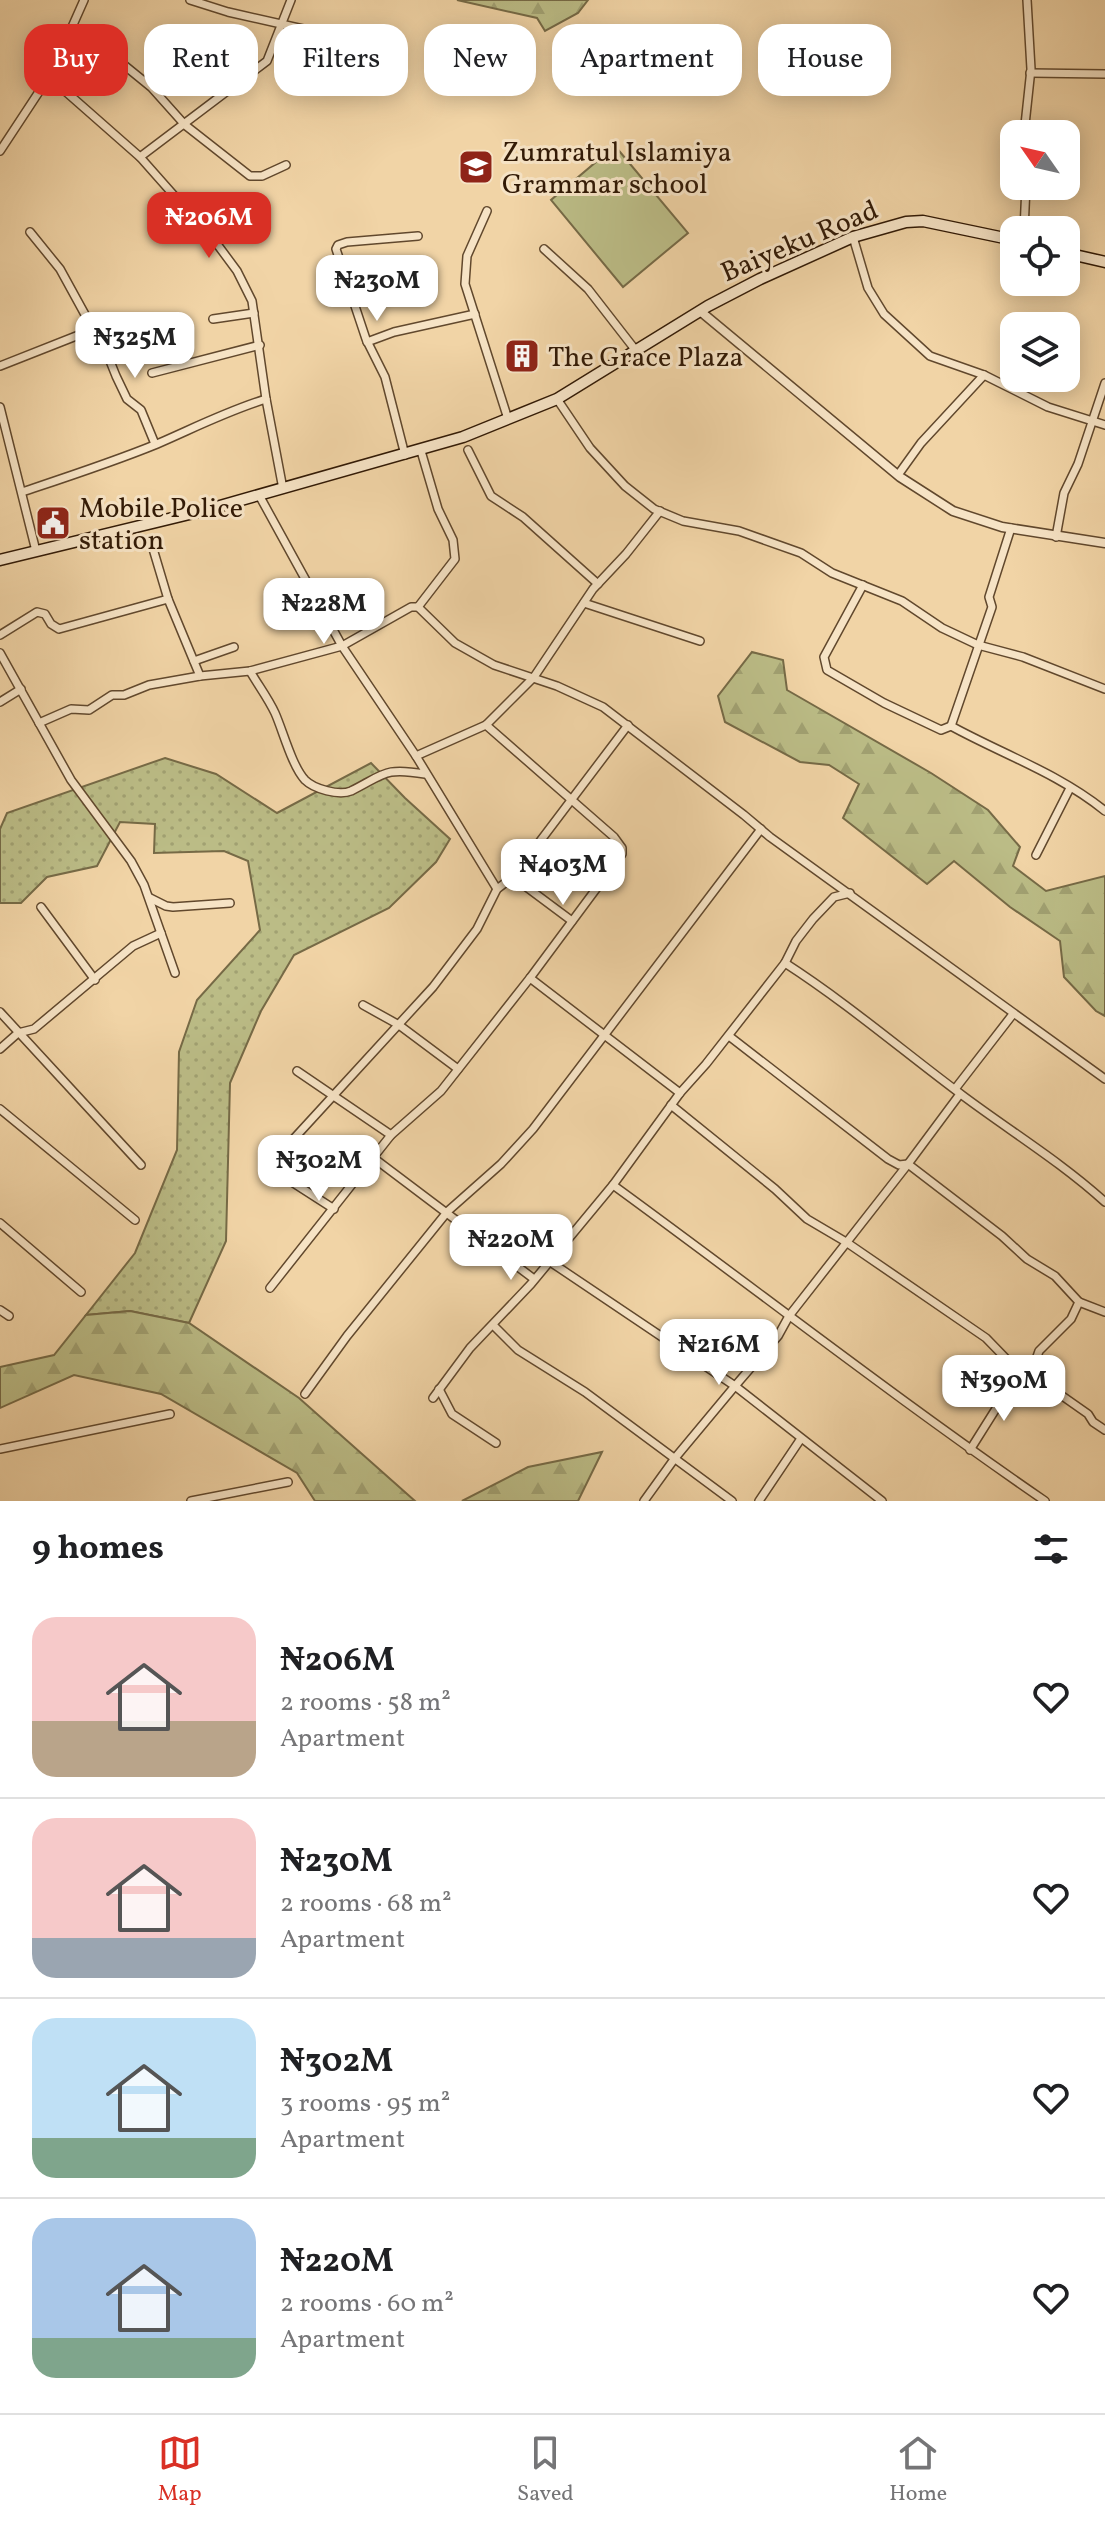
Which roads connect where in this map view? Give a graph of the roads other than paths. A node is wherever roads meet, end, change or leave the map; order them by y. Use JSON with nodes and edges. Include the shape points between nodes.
{"nodes":[{"id":1,"x":84,"y":0,"type":"edge"},
{"id":2,"x":191,"y":0,"type":"edge"},
{"id":3,"x":291,"y":0,"type":"edge"},
{"id":4,"x":1027,"y":0,"type":"edge"},
{"id":5,"x":72,"y":24,"type":"edge"},
{"id":6,"x":284,"y":24,"type":"joint"},
{"id":7,"x":274,"y":46,"type":"edge"},
{"id":8,"x":128,"y":68,"type":"edge"},
{"id":9,"x":1030,"y":73,"type":"junction"},
{"id":10,"x":1105,"y":74,"type":"edge"},
{"id":11,"x":35,"y":96,"type":"edge"},
{"id":12,"x":71,"y":96,"type":"edge"},
{"id":13,"x":1025,"y":120,"type":"edge"},
{"id":14,"x":185,"y":125,"type":"junction"},
{"id":15,"x":0,"y":151,"type":"edge"},
{"id":16,"x":140,"y":157,"type":"junction"},
{"id":17,"x":286,"y":165,"type":"dead end"},
{"id":18,"x":487,"y":211,"type":"dead end"},
{"id":19,"x":30,"y":232,"type":"dead end"},
{"id":20,"x":418,"y":236,"type":"dead end"},
{"id":21,"x":853,"y":237,"type":"junction"},
{"id":22,"x":1000,"y":237,"type":"edge"},
{"id":23,"x":544,"y":249,"type":"dead end"},
{"id":24,"x":1080,"y":256,"type":"edge"},
{"id":25,"x":1105,"y":262,"type":"edge"},
{"id":26,"x":700,"y":311,"type":"junction"},
{"id":27,"x":254,"y":313,"type":"junction"},
{"id":28,"x":475,"y":314,"type":"junction"},
{"id":29,"x":213,"y":319,"type":"dead end"},
{"id":30,"x":94,"y":329,"type":"junction"},
{"id":31,"x":367,"y":342,"type":"junction"},
{"id":32,"x":260,"y":345,"type":"junction"},
{"id":33,"x":637,"y":352,"type":"junction"},
{"id":34,"x":0,"y":366,"type":"edge"},
{"id":35,"x":152,"y":373,"type":"dead end"},
{"id":36,"x":984,"y":375,"type":"junction"},
{"id":37,"x":1105,"y":383,"type":"edge"},
{"id":38,"x":266,"y":399,"type":"junction"},
{"id":39,"x":557,"y":399,"type":"junction"},
{"id":40,"x":0,"y":412,"type":"edge"},
{"id":41,"x":508,"y":419,"type":"junction"},
{"id":42,"x":1093,"y":421,"type":"junction"},
{"id":43,"x":1105,"y":425,"type":"edge"},
{"id":44,"x":155,"y":444,"type":"junction"},
{"id":45,"x":468,"y":450,"type":"dead end"},
{"id":46,"x":421,"y":451,"type":"junction"},
{"id":47,"x":405,"y":455,"type":"junction"},
{"id":48,"x":898,"y":475,"type":"junction"},
{"id":49,"x":283,"y":489,"type":"junction"},
{"id":50,"x":22,"y":492,"type":"junction"},
{"id":51,"x":259,"y":495,"type":"junction"},
{"id":52,"x":660,"y":511,"type":"junction"},
{"id":53,"x":1011,"y":528,"type":"junction"},
{"id":54,"x":1056,"y":537,"type":"junction"},
{"id":55,"x":151,"y":542,"type":"dead end"},
{"id":56,"x":1105,"y":543,"type":"edge"},
{"id":57,"x":36,"y":551,"type":"junction"},
{"id":58,"x":0,"y":560,"type":"edge"},
{"id":59,"x":598,"y":584,"type":"junction"},
{"id":60,"x":863,"y":585,"type":"junction"},
{"id":61,"x":168,"y":599,"type":"junction"},
{"id":62,"x":584,"y":603,"type":"junction"},
{"id":63,"x":418,"y":607,"type":"junction"},
{"id":64,"x":0,"y":635,"type":"edge"},
{"id":65,"x":700,"y":641,"type":"dead end"},
{"id":66,"x":978,"y":645,"type":"junction"},
{"id":67,"x":342,"y":646,"type":"junction"},
{"id":68,"x":234,"y":647,"type":"dead end"},
{"id":69,"x":0,"y":653,"type":"edge"},
{"id":70,"x":194,"y":661,"type":"junction"},
{"id":71,"x":250,"y":671,"type":"junction"},
{"id":72,"x":200,"y":676,"type":"junction"},
{"id":73,"x":534,"y":677,"type":"junction"},
{"id":74,"x":21,"y":689,"type":"junction"},
{"id":75,"x":1105,"y":689,"type":"edge"},
{"id":76,"x":0,"y":702,"type":"edge"},
{"id":77,"x":39,"y":723,"type":"junction"},
{"id":78,"x":486,"y":725,"type":"junction"},
{"id":79,"x":628,"y":725,"type":"junction"},
{"id":80,"x":951,"y":726,"type":"junction"},
{"id":81,"x":416,"y":756,"type":"junction"},
{"id":82,"x":425,"y":774,"type":"junction"},
{"id":83,"x":1070,"y":788,"type":"junction"},
{"id":84,"x":570,"y":801,"type":"junction"},
{"id":85,"x":1105,"y":811,"type":"edge"},
{"id":86,"x":761,"y":829,"type":"junction"},
{"id":87,"x":1036,"y":855,"type":"dead end"},
{"id":88,"x":513,"y":877,"type":"junction"},
{"id":89,"x":497,"y":889,"type":"junction"},
{"id":90,"x":850,"y":893,"type":"junction"},
{"id":91,"x":150,"y":898,"type":"junction"},
{"id":92,"x":230,"y":903,"type":"dead end"},
{"id":93,"x":41,"y":907,"type":"dead end"},
{"id":94,"x":572,"y":921,"type":"junction"},
{"id":95,"x":161,"y":933,"type":"junction"},
{"id":96,"x":785,"y":963,"type":"junction"},
{"id":97,"x":175,"y":973,"type":"dead end"},
{"id":98,"x":530,"y":978,"type":"junction"},
{"id":99,"x":95,"y":980,"type":"junction"},
{"id":100,"x":363,"y":1005,"type":"dead end"},
{"id":101,"x":0,"y":1012,"type":"edge"},
{"id":102,"x":1013,"y":1014,"type":"junction"},
{"id":103,"x":399,"y":1025,"type":"junction"},
{"id":104,"x":18,"y":1033,"type":"junction"},
{"id":105,"x":604,"y":1035,"type":"junction"},
{"id":106,"x":729,"y":1036,"type":"junction"},
{"id":107,"x":0,"y":1049,"type":"edge"},
{"id":108,"x":458,"y":1069,"type":"junction"},
{"id":109,"x":297,"y":1071,"type":"dead end"},
{"id":110,"x":1105,"y":1079,"type":"edge"},
{"id":111,"x":958,"y":1092,"type":"junction"},
{"id":112,"x":680,"y":1093,"type":"junction"},
{"id":113,"x":333,"y":1094,"type":"junction"},
{"id":114,"x":671,"y":1105,"type":"junction"},
{"id":115,"x":1,"y":1111,"type":"edge"},
{"id":116,"x":391,"y":1135,"type":"junction"},
{"id":117,"x":375,"y":1159,"type":"junction"},
{"id":118,"x":908,"y":1164,"type":"junction"},
{"id":119,"x":141,"y":1165,"type":"dead end"},
{"id":120,"x":613,"y":1185,"type":"junction"},
{"id":121,"x":1105,"y":1202,"type":"edge"},
{"id":122,"x":334,"y":1209,"type":"junction"},
{"id":123,"x":448,"y":1211,"type":"junction"},
{"id":124,"x":135,"y":1220,"type":"dead end"},
{"id":125,"x":0,"y":1223,"type":"edge"},
{"id":126,"x":846,"y":1242,"type":"junction"},
{"id":127,"x":549,"y":1261,"type":"junction"},
{"id":128,"x":534,"y":1279,"type":"junction"},
{"id":129,"x":270,"y":1288,"type":"dead end"},
{"id":130,"x":81,"y":1292,"type":"dead end"},
{"id":131,"x":1079,"y":1302,"type":"junction"},
{"id":132,"x":0,"y":1310,"type":"edge"},
{"id":133,"x":1105,"y":1312,"type":"edge"},
{"id":134,"x":9,"y":1316,"type":"dead end"},
{"id":135,"x":789,"y":1316,"type":"junction"},
{"id":136,"x":494,"y":1326,"type":"junction"},
{"id":137,"x":1019,"y":1372,"type":"junction"},
{"id":138,"x":1031,"y":1374,"type":"junction"},
{"id":139,"x":735,"y":1386,"type":"junction"},
{"id":140,"x":439,"y":1389,"type":"junction"},
{"id":141,"x":305,"y":1394,"type":"dead end"},
{"id":142,"x":433,"y":1398,"type":"dead end"},
{"id":143,"x":170,"y":1414,"type":"dead end"},
{"id":144,"x":1105,"y":1430,"type":"edge"},
{"id":145,"x":800,"y":1440,"type":"junction"},
{"id":146,"x":496,"y":1443,"type":"dead end"},
{"id":147,"x":0,"y":1449,"type":"edge"},
{"id":148,"x":970,"y":1450,"type":"junction"},
{"id":149,"x":675,"y":1458,"type":"junction"},
{"id":150,"x":288,"y":1482,"type":"dead end"},
{"id":151,"x":191,"y":1501,"type":"edge"},
{"id":152,"x":644,"y":1501,"type":"edge"},
{"id":153,"x":732,"y":1501,"type":"edge"},
{"id":154,"x":759,"y":1501,"type":"edge"},
{"id":155,"x":882,"y":1501,"type":"edge"},
{"id":156,"x":1045,"y":1501,"type":"edge"}],
"edges":[{"from":1,"to":5,"type":"street"},
{"from":2,"to":6,"type":"street"},
{"from":3,"to":6,"type":"street"},
{"from":4,"to":9,"type":"street"},
{"from":7,"to":14,"type":"street","via":[[267,61]]},
{"from":8,"to":14,"type":"street"},
{"from":9,"to":10,"type":"street"},
{"from":9,"to":13,"type":"street"},
{"from":11,"to":15,"type":"street"},
{"from":12,"to":16,"type":"street"},
{"from":14,"to":16,"type":"street"},
{"from":14,"to":17,"type":"street","via":[[250,176]]},
{"from":16,"to":27,"type":"street","via":[[237,271]]},
{"from":18,"to":28,"type":"street","via":[[467,256],[465,284]]},
{"from":19,"to":30,"type":"street","via":[[60,269]]},
{"from":20,"to":31,"type":"street","via":[[337,246]]},
{"from":21,"to":22,"type":"main road","name":"Baiyeku Road","via":[[923,221]]},
{"from":21,"to":26,"type":"main road","name":"Baiyeku Road"},
{"from":21,"to":36,"type":"street","via":[[868,288],[884,314],[930,356]]},
{"from":23,"to":33,"type":"street","via":[[588,289]]},
{"from":24,"to":25,"type":"main road"},
{"from":26,"to":33,"type":"main road","name":"Baiyeku Road"},
{"from":26,"to":48,"type":"street"},
{"from":27,"to":29,"type":"street"},
{"from":27,"to":32,"type":"street"},
{"from":28,"to":31,"type":"street"},
{"from":28,"to":41,"type":"street"},
{"from":30,"to":34,"type":"street"},
{"from":30,"to":44,"type":"street"},
{"from":31,"to":47,"type":"street","via":[[385,377]]},
{"from":32,"to":35,"type":"street"},
{"from":32,"to":38,"type":"street"},
{"from":33,"to":39,"type":"main road","name":"Baiyeku Road"},
{"from":36,"to":42,"type":"street","via":[[1048,407]]},
{"from":36,"to":48,"type":"street"},
{"from":37,"to":42,"type":"street"},
{"from":38,"to":44,"type":"street","via":[[220,413]]},
{"from":38,"to":49,"type":"street"},
{"from":39,"to":41,"type":"main road","name":"Baiyeku Road"},
{"from":39,"to":52,"type":"street","via":[[625,486]]},
{"from":40,"to":50,"type":"street"},
{"from":41,"to":46,"type":"main road","name":"Baiyeku Road"},
{"from":42,"to":43,"type":"street"},
{"from":42,"to":54,"type":"street","via":[[1064,493]]},
{"from":44,"to":50,"type":"street"},
{"from":45,"to":59,"type":"street","via":[[491,496],[523,517]]},
{"from":46,"to":47,"type":"main road","name":"Baiyeku Road"},
{"from":46,"to":63,"type":"street","via":[[455,559]]},
{"from":47,"to":49,"type":"main road","name":"Baiyeku Road"},
{"from":48,"to":53,"type":"street","via":[[953,511]]},
{"from":49,"to":51,"type":"main road","name":"Baiyeku Road"},
{"from":50,"to":57,"type":"street"},
{"from":51,"to":57,"type":"main road","name":"Baiyeku Road"},
{"from":51,"to":67,"type":"street"},
{"from":52,"to":59,"type":"street"},
{"from":52,"to":60,"type":"street","via":[[801,553]]},
{"from":53,"to":54,"type":"street"},
{"from":53,"to":66,"type":"street"},
{"from":54,"to":56,"type":"street"},
{"from":55,"to":61,"type":"street"},
{"from":57,"to":58,"type":"main road","name":"Baiyeku Road"},
{"from":59,"to":62,"type":"street"},
{"from":60,"to":66,"type":"street"},
{"from":60,"to":80,"type":"street","via":[[824,657],[825,667],[898,710],[941,730]]},
{"from":61,"to":64,"type":"street","via":[[59,629],[37,612]]},
{"from":61,"to":70,"type":"street"},
{"from":62,"to":65,"type":"street"},
{"from":62,"to":73,"type":"street"},
{"from":63,"to":67,"type":"street"},
{"from":63,"to":73,"type":"street","via":[[455,643],[494,665]]},
{"from":66,"to":75,"type":"street"},
{"from":66,"to":80,"type":"street"},
{"from":67,"to":71,"type":"street"},
{"from":67,"to":81,"type":"street"},
{"from":68,"to":70,"type":"street"},
{"from":69,"to":74,"type":"street"},
{"from":70,"to":72,"type":"street"},
{"from":71,"to":72,"type":"street"},
{"from":71,"to":82,"type":"street","via":[[307,782],[342,793],[386,772]]},
{"from":72,"to":77,"type":"street","via":[[112,695],[89,710],[71,709]]},
{"from":73,"to":78,"type":"street"},
{"from":73,"to":79,"type":"street","via":[[603,707]]},
{"from":74,"to":76,"type":"street"},
{"from":74,"to":77,"type":"street"},
{"from":77,"to":91,"type":"street"},
{"from":78,"to":81,"type":"street"},
{"from":78,"to":84,"type":"street"},
{"from":79,"to":84,"type":"street"},
{"from":79,"to":86,"type":"street"},
{"from":80,"to":83,"type":"street"},
{"from":81,"to":82,"type":"street"},
{"from":82,"to":89,"type":"street"},
{"from":83,"to":85,"type":"street"},
{"from":83,"to":87,"type":"street"},
{"from":84,"to":88,"type":"street"},
{"from":84,"to":94,"type":"street","via":[[622,848]]},
{"from":86,"to":90,"type":"street"},
{"from":86,"to":105,"type":"street"},
{"from":88,"to":89,"type":"street"},
{"from":88,"to":94,"type":"street"},
{"from":89,"to":103,"type":"street","via":[[477,929]]},
{"from":90,"to":96,"type":"street","via":[[823,908]]},
{"from":90,"to":102,"type":"street"},
{"from":91,"to":92,"type":"street","via":[[166,906]]},
{"from":91,"to":95,"type":"street"},
{"from":93,"to":99,"type":"street"},
{"from":94,"to":98,"type":"street"},
{"from":95,"to":97,"type":"street"},
{"from":95,"to":99,"type":"street","via":[[133,946]]},
{"from":96,"to":106,"type":"street"},
{"from":96,"to":111,"type":"street","via":[[840,999]]},
{"from":98,"to":105,"type":"street"},
{"from":98,"to":108,"type":"street"},
{"from":99,"to":104,"type":"street","via":[[34,1029]]},
{"from":100,"to":103,"type":"street"},
{"from":101,"to":104,"type":"street"},
{"from":102,"to":110,"type":"street"},
{"from":102,"to":111,"type":"street"},
{"from":103,"to":108,"type":"street"},
{"from":103,"to":113,"type":"street"},
{"from":104,"to":107,"type":"street"},
{"from":104,"to":119,"type":"street"},
{"from":105,"to":112,"type":"street"},
{"from":105,"to":123,"type":"street","via":[[533,1129]]},
{"from":106,"to":112,"type":"street"},
{"from":106,"to":118,"type":"street","via":[[888,1159]]},
{"from":108,"to":116,"type":"street"},
{"from":109,"to":113,"type":"street"},
{"from":111,"to":118,"type":"street"},
{"from":111,"to":121,"type":"street"},
{"from":112,"to":114,"type":"street"},
{"from":113,"to":116,"type":"street"},
{"from":113,"to":122,"type":"street","via":[[274,1165],[278,1173]]},
{"from":114,"to":120,"type":"street"},
{"from":114,"to":126,"type":"street","via":[[807,1219]]},
{"from":115,"to":124,"type":"street"},
{"from":116,"to":117,"type":"street"},
{"from":117,"to":122,"type":"street"},
{"from":117,"to":123,"type":"street"},
{"from":118,"to":126,"type":"street"},
{"from":118,"to":131,"type":"street","via":[[1055,1276]]},
{"from":120,"to":127,"type":"street"},
{"from":120,"to":135,"type":"street"},
{"from":122,"to":129,"type":"street"},
{"from":123,"to":128,"type":"street"},
{"from":123,"to":141,"type":"street"},
{"from":125,"to":130,"type":"street"},
{"from":126,"to":135,"type":"street"},
{"from":126,"to":137,"type":"street","via":[[986,1338]]},
{"from":127,"to":128,"type":"street"},
{"from":127,"to":139,"type":"street"},
{"from":128,"to":136,"type":"street"},
{"from":131,"to":133,"type":"street"},
{"from":131,"to":138,"type":"street","via":[[1071,1319],[1039,1351]]},
{"from":132,"to":134,"type":"street"},
{"from":135,"to":139,"type":"street"},
{"from":135,"to":148,"type":"street"},
{"from":136,"to":140,"type":"street"},
{"from":136,"to":149,"type":"street","via":[[518,1350]]},
{"from":137,"to":138,"type":"street"},
{"from":137,"to":148,"type":"street"},
{"from":138,"to":144,"type":"street"},
{"from":139,"to":145,"type":"street"},
{"from":139,"to":149,"type":"street"},
{"from":140,"to":142,"type":"street"},
{"from":140,"to":146,"type":"street","via":[[452,1414]]},
{"from":143,"to":147,"type":"street"},
{"from":145,"to":154,"type":"street"},
{"from":145,"to":155,"type":"street"},
{"from":148,"to":156,"type":"street"},
{"from":149,"to":152,"type":"street"},
{"from":149,"to":153,"type":"street"},
{"from":150,"to":151,"type":"street"}]}
